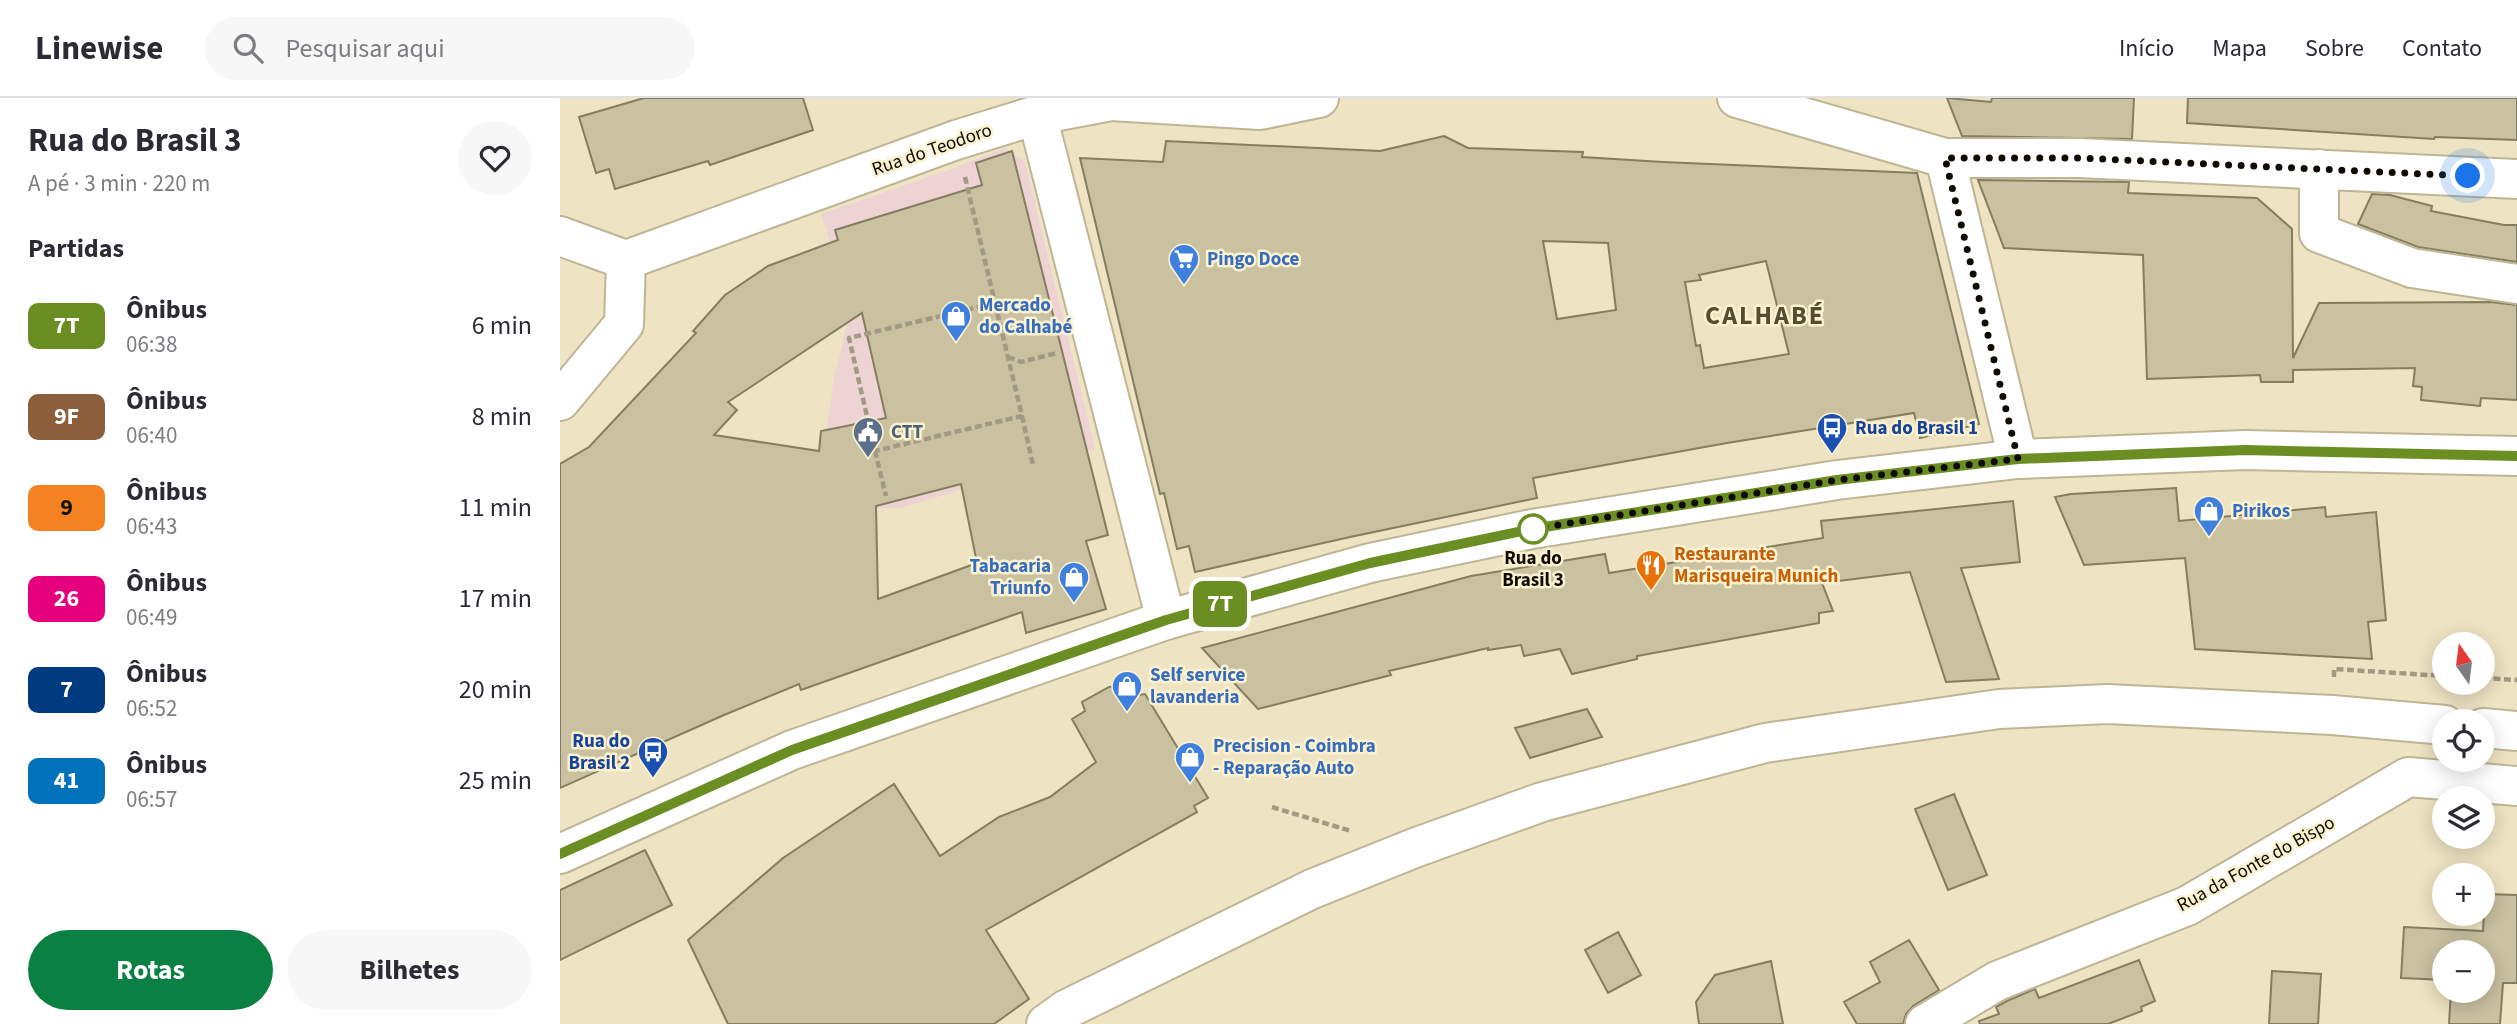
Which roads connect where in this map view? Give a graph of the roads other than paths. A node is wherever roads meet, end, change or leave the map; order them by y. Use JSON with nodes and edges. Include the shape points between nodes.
{"nodes":[{"id":1,"x":1319,"y":98,"type":"edge"},
{"id":2,"x":1737,"y":98,"type":"edge"},
{"id":3,"x":1037,"y":115,"type":"junction"},
{"id":4,"x":1945,"y":158,"type":"junction"},
{"id":5,"x":2319,"y":169,"type":"junction"},
{"id":6,"x":2517,"y":179,"type":"edge"},
{"id":7,"x":560,"y":236,"type":"edge"},
{"id":8,"x":626,"y":260,"type":"junction"},
{"id":9,"x":2517,"y":284,"type":"edge"},
{"id":10,"x":560,"y":401,"type":"edge"},
{"id":11,"x":2517,"y":456,"type":"edge"},
{"id":12,"x":2018,"y":459,"type":"junction"},
{"id":13,"x":1166,"y":620,"type":"junction"},
{"id":14,"x":2432,"y":724,"type":"edge"},
{"id":15,"x":2495,"y":729,"type":"edge"},
{"id":16,"x":2517,"y":731,"type":"edge"},
{"id":17,"x":2517,"y":786,"type":"edge"},
{"id":18,"x":560,"y":854,"type":"edge"},
{"id":19,"x":1046,"y":1024,"type":"edge"},
{"id":20,"x":1925,"y":1024,"type":"edge"}],
"edges":[{"from":1,"to":3,"type":"street","name":"Rua do Teodoro","via":[[1260,110],[1111,101]]},
{"from":2,"to":4,"type":"street"},
{"from":3,"to":8,"type":"street","name":"Rua do Teodoro"},
{"from":3,"to":13,"type":"street"},
{"from":4,"to":5,"type":"street","via":[[2080,158]]},
{"from":4,"to":12,"type":"street"},
{"from":5,"to":6,"type":"street"},
{"from":5,"to":9,"type":"street","via":[[2319,233],[2412,268]]},
{"from":7,"to":8,"type":"street"},
{"from":8,"to":10,"type":"street","via":[[624,324]]},
{"from":11,"to":12,"type":"street","via":[[2245,450]]},
{"from":12,"to":13,"type":"street","via":[[1837,480],[1532,529],[1370,563]]},
{"from":13,"to":18,"type":"street","via":[[792,750]]},
{"from":14,"to":19,"type":"street","via":[[2107,704],[1999,709],[1765,743],[1542,802],[1405,852],[1300,895],[1067,1009]]},
{"from":15,"to":16,"type":"street"},
{"from":17,"to":20,"type":"street","name":"Rua da Fonte do Bispo","via":[[2408,777],[2187,906],[1997,981]]}]}
